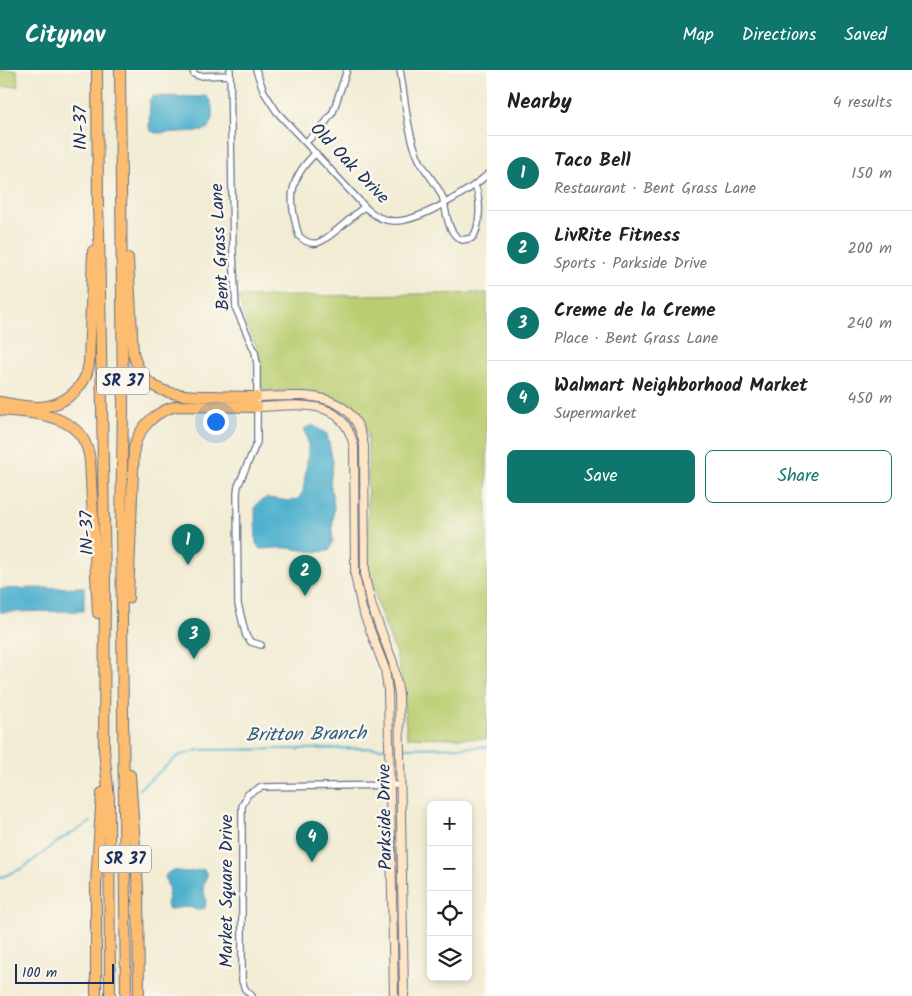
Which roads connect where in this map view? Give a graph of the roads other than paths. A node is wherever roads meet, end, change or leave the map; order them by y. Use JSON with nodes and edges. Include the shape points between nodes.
{"nodes":[{"id":1,"x":97,"y":70,"type":"edge"},
{"id":2,"x":120,"y":70,"type":"edge"},
{"id":3,"x":193,"y":70,"type":"edge"},
{"id":4,"x":256,"y":70,"type":"edge"},
{"id":5,"x":347,"y":70,"type":"edge"},
{"id":6,"x":400,"y":70,"type":"edge"},
{"id":7,"x":230,"y":73,"type":"edge"},
{"id":8,"x":306,"y":142,"type":"junction"},
{"id":9,"x":316,"y":153,"type":"junction"},
{"id":10,"x":487,"y":175,"type":"edge"},
{"id":11,"x":475,"y":186,"type":"junction"},
{"id":12,"x":122,"y":200,"type":"junction"},
{"id":13,"x":444,"y":204,"type":"junction"},
{"id":14,"x":364,"y":207,"type":"junction"},
{"id":15,"x":98,"y":208,"type":"junction"},
{"id":16,"x":0,"y":402,"type":"edge"},
{"id":17,"x":257,"y":402,"type":"junction"},
{"id":18,"x":0,"y":410,"type":"edge"},
{"id":19,"x":122,"y":638,"type":"junction"},
{"id":20,"x":261,"y":645,"type":"dead end"},
{"id":21,"x":103,"y":696,"type":"junction"},
{"id":22,"x":123,"y":723,"type":"junction"},
{"id":23,"x":104,"y":750,"type":"junction"},
{"id":24,"x":391,"y":786,"type":"junction"},
{"id":25,"x":400,"y":786,"type":"junction"},
{"id":26,"x":250,"y":994,"type":"edge"},
{"id":27,"x":96,"y":996,"type":"edge"},
{"id":28,"x":110,"y":996,"type":"edge"},
{"id":29,"x":126,"y":996,"type":"edge"},
{"id":30,"x":139,"y":996,"type":"edge"},
{"id":31,"x":394,"y":996,"type":"edge"},
{"id":32,"x":404,"y":996,"type":"edge"}],
"edges":[{"from":1,"to":15,"type":"highway","name":"IN-37","number":"SR 37"},
{"from":2,"to":12,"type":"highway","name":"IN-37","number":"SR 37"},
{"from":3,"to":7,"type":"street","via":[[199,76]]},
{"from":4,"to":8,"type":"street","name":"Old Oak Drive","via":[[264,92],[277,112]]},
{"from":5,"to":8,"type":"street","via":[[333,112]]},
{"from":6,"to":13,"type":"street","via":[[414,147]]},
{"from":7,"to":17,"type":"street","name":"Bent Grass Lane","via":[[235,302],[256,356]]},
{"from":8,"to":9,"type":"street","name":"Old Oak Drive"},
{"from":9,"to":14,"type":"street","name":"Old Oak Drive"},
{"from":9,"to":14,"type":"street","via":[[303,165],[294,182],[293,203],[299,236],[312,243],[322,242]]},
{"from":10,"to":11,"type":"street","name":"Old Oak Drive"},
{"from":11,"to":13,"type":"street","name":"Old Oak Drive"},
{"from":11,"to":13,"type":"street","via":[[479,198],[477,231],[472,238],[462,240],[456,237]]},
{"from":12,"to":17,"type":"highway","via":[[133,352],[140,370],[155,386],[175,395]]},
{"from":12,"to":19,"type":"highway","name":"IN-37","number":"SR 37"},
{"from":13,"to":14,"type":"street","name":"Old Oak Drive","via":[[394,222],[374,215]]},
{"from":15,"to":16,"type":"highway","via":[[89,363],[85,376],[75,392],[54,404],[40,407]]},
{"from":15,"to":21,"type":"highway","name":"IN-37","number":"SR 37","via":[[105,583]]},
{"from":17,"to":19,"type":"highway","via":[[178,406],[154,416],[141,430],[134,447],[128,610]]},
{"from":17,"to":20,"type":"street","name":"Bent Grass Lane","via":[[256,445],[237,493],[238,604],[246,636]]},
{"from":17,"to":24,"type":"street","name":"Parkside Drive","via":[[318,407],[336,413],[352,437],[356,581],[362,609],[385,669]]},
{"from":17,"to":25,"type":"street","name":"Parkside Drive","via":[[314,396],[330,400],[345,409],[362,435],[365,576],[372,607],[396,674]]},
{"from":18,"to":21,"type":"highway","via":[[63,420],[77,432],[87,449]]},
{"from":19,"to":22,"type":"highway","name":"IN-37","number":"SR 37"},
{"from":21,"to":23,"type":"highway","name":"IN-37","number":"SR 37"},
{"from":22,"to":29,"type":"highway","name":"IN-37","number":"SR 37"},
{"from":22,"to":30,"type":"highway","via":[[129,759],[138,888]]},
{"from":23,"to":27,"type":"highway","via":[[96,883]]},
{"from":23,"to":28,"type":"highway","name":"IN-37","number":"SR 37","via":[[108,798]]},
{"from":24,"to":25,"type":"street","name":"Market Square Drive"},
{"from":24,"to":26,"type":"street","name":"Market Square Drive","via":[[262,788],[248,794],[242,806],[242,981]]},
{"from":24,"to":31,"type":"street","name":"Parkside Drive"},
{"from":25,"to":32,"type":"street","name":"Parkside Drive"}]}
